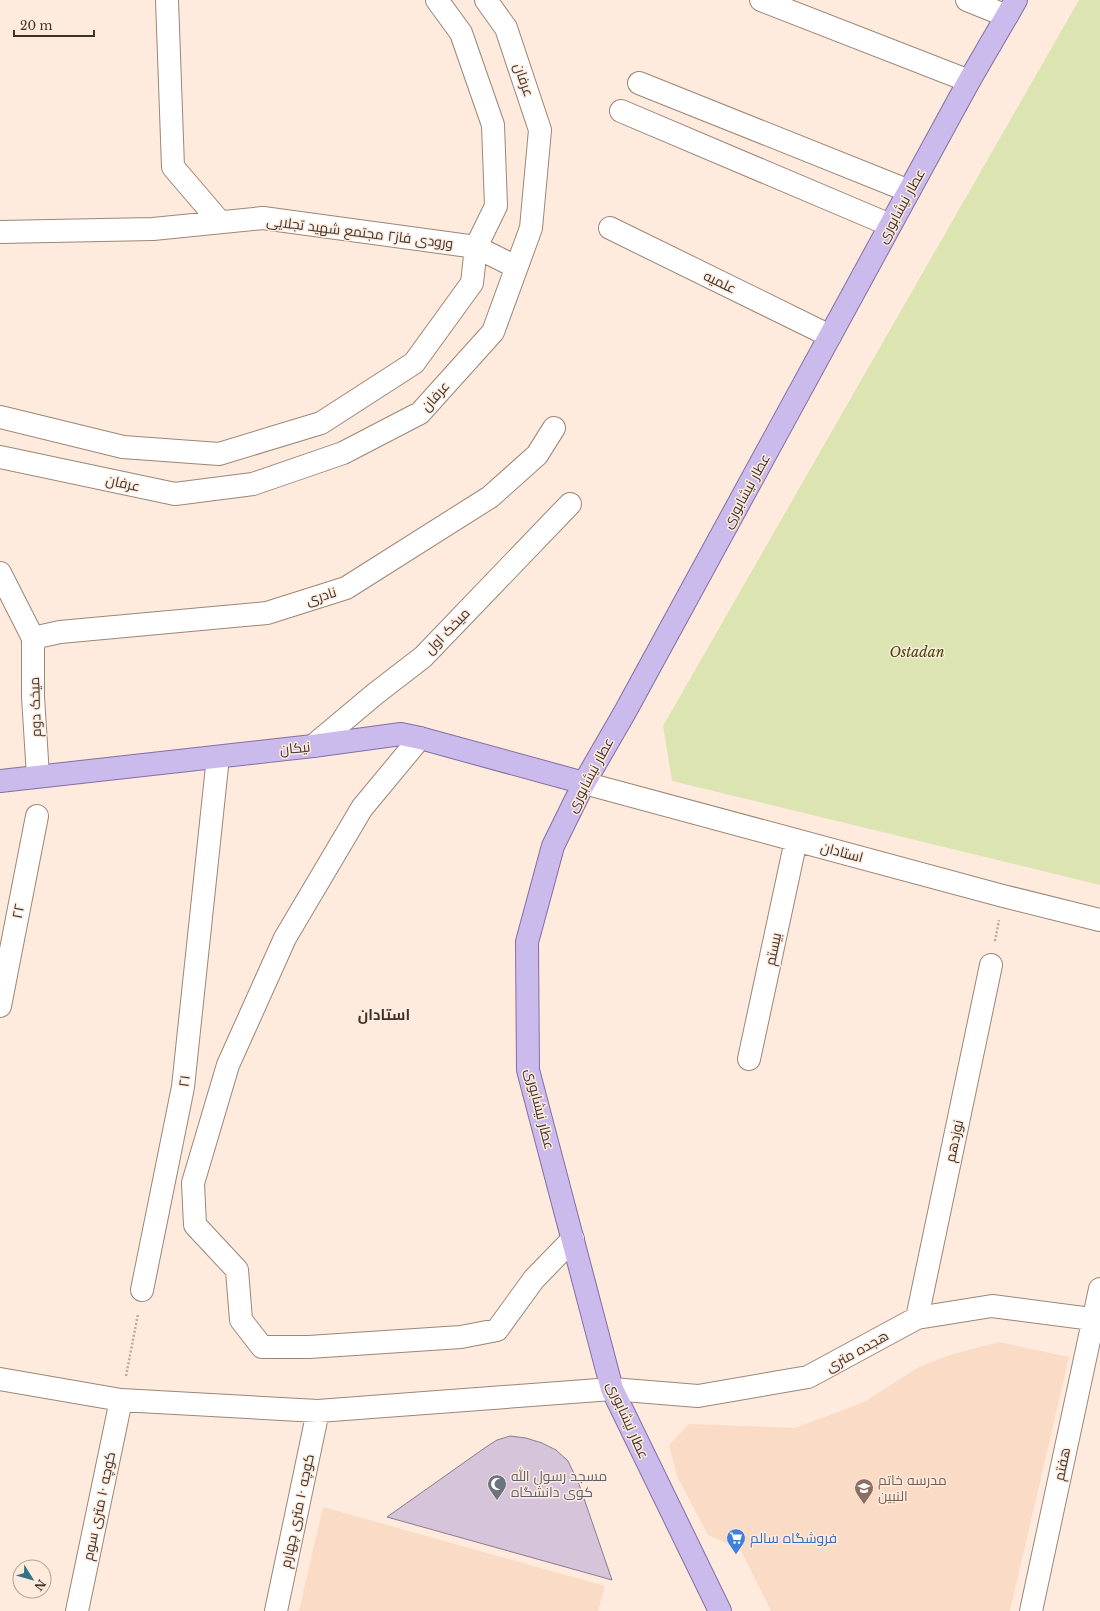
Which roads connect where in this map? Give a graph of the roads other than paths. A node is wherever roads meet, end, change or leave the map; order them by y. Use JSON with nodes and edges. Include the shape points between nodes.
{"nodes":[{"id":1,"x":168,"y":0,"type":"edge"},
{"id":2,"x":437,"y":0,"type":"edge"},
{"id":3,"x":486,"y":0,"type":"edge"},
{"id":4,"x":761,"y":0,"type":"edge"},
{"id":5,"x":967,"y":0,"type":"edge"},
{"id":6,"x":1011,"y":8,"type":"edge"},
{"id":7,"x":969,"y":81,"type":"junction"},
{"id":8,"x":639,"y":83,"type":"dead end"},
{"id":9,"x":621,"y":111,"type":"dead end"},
{"id":10,"x":909,"y":191,"type":"junction"},
{"id":11,"x":220,"y":222,"type":"junction"},
{"id":12,"x":890,"y":225,"type":"junction"},
{"id":13,"x":610,"y":228,"type":"dead end"},
{"id":14,"x":0,"y":232,"type":"edge"},
{"id":15,"x":476,"y":247,"type":"junction"},
{"id":16,"x":516,"y":267,"type":"junction"},
{"id":17,"x":830,"y":336,"type":"junction"},
{"id":18,"x":0,"y":418,"type":"edge"},
{"id":19,"x":554,"y":428,"type":"dead end"},
{"id":20,"x":0,"y":457,"type":"edge"},
{"id":21,"x":570,"y":504,"type":"dead end"},
{"id":22,"x":0,"y":573,"type":"edge"},
{"id":23,"x":34,"y":638,"type":"junction"},
{"id":24,"x":420,"y":738,"type":"junction"},
{"id":25,"x":313,"y":746,"type":"junction"},
{"id":26,"x":218,"y":756,"type":"junction"},
{"id":27,"x":38,"y":776,"type":"junction"},
{"id":28,"x":0,"y":781,"type":"edge"},
{"id":29,"x":584,"y":783,"type":"junction"},
{"id":30,"x":37,"y":816,"type":"dead end"},
{"id":31,"x":796,"y":840,"type":"junction"},
{"id":32,"x":1100,"y":920,"type":"edge"},
{"id":33,"x":991,"y":965,"type":"road end"},
{"id":34,"x":0,"y":1006,"type":"edge"},
{"id":35,"x":749,"y":1059,"type":"dead end"},
{"id":36,"x":573,"y":1239,"type":"junction"},
{"id":37,"x":1100,"y":1289,"type":"edge"},
{"id":38,"x":142,"y":1290,"type":"road end"},
{"id":39,"x":917,"y":1318,"type":"junction"},
{"id":40,"x":1096,"y":1319,"type":"edge"},
{"id":41,"x":0,"y":1380,"type":"edge"},
{"id":42,"x":612,"y":1389,"type":"junction"},
{"id":43,"x":121,"y":1400,"type":"junction"},
{"id":44,"x":318,"y":1411,"type":"junction"},
{"id":45,"x":77,"y":1611,"type":"edge"},
{"id":46,"x":276,"y":1611,"type":"edge"},
{"id":47,"x":720,"y":1611,"type":"edge"},
{"id":48,"x":1031,"y":1611,"type":"edge"}],
"edges":[{"from":1,"to":11,"type":"street","via":[[173,167]]},
{"from":2,"to":15,"type":"street","via":[[460,33],[494,125],[496,206]]},
{"from":3,"to":16,"type":"street","name":"عرفان","via":[[506,28],[540,130],[530,228]]},
{"from":4,"to":7,"type":"street"},
{"from":5,"to":6,"type":"street"},
{"from":6,"to":7,"type":"main road","name":"عطار نیشابوری"},
{"from":7,"to":10,"type":"main road","name":"عطار نیشابوری"},
{"from":8,"to":10,"type":"street"},
{"from":9,"to":12,"type":"street"},
{"from":10,"to":12,"type":"main road","name":"عطار نیشابوری"},
{"from":11,"to":14,"type":"street","name":"ورودی فاز۲ مجتمع شهید تجلایی","via":[[152,229]]},
{"from":11,"to":15,"type":"street","name":"ورودی فاز۲ مجتمع شهید تجلایی","via":[[263,218]]},
{"from":12,"to":17,"type":"main road","name":"عطار نیشابوری"},
{"from":13,"to":17,"type":"street","name":"علمیه"},
{"from":15,"to":16,"type":"street","name":"ورودی فاز۲ مجتمع شهید تجلایی"},
{"from":15,"to":18,"type":"street","via":[[472,283],[414,363],[321,423],[218,454],[123,447]]},
{"from":16,"to":20,"type":"street","name":"عرفان","via":[[493,332],[420,413],[343,453],[253,484],[175,494]]},
{"from":17,"to":29,"type":"main road","name":"عطار نیشابوری"},
{"from":19,"to":23,"type":"street","name":"نادری","via":[[537,455],[490,497],[346,588],[267,612],[60,632]]},
{"from":21,"to":25,"type":"street","name":"میخک اول","via":[[423,657]]},
{"from":22,"to":23,"type":"street"},
{"from":23,"to":27,"type":"street","name":"میخک دوم","via":[[33,697]]},
{"from":24,"to":25,"type":"main road","name":"نیکان","via":[[401,734]]},
{"from":24,"to":29,"type":"main road","name":"نیکان"},
{"from":24,"to":36,"type":"street","via":[[362,808],[285,938],[228,1065],[193,1183],[195,1225],[237,1270],[241,1320],[262,1347],[309,1347],[461,1337],[497,1330],[534,1279]]},
{"from":25,"to":26,"type":"main road","name":"نیکان"},
{"from":26,"to":27,"type":"main road","name":"نیکان"},
{"from":26,"to":38,"type":"street","name":"۲۱","via":[[183,1087]]},
{"from":27,"to":28,"type":"main road","name":"نیکان"},
{"from":29,"to":31,"type":"street","name":"استادان"},
{"from":29,"to":36,"type":"main road","name":"عطار نیشابوری","via":[[553,846],[527,942],[528,1070]]},
{"from":30,"to":34,"type":"street","name":"۲۲"},
{"from":31,"to":32,"type":"street","name":"استادان"},
{"from":31,"to":35,"type":"street","name":"بیستم"},
{"from":33,"to":39,"type":"street","name":"نوزدهم"},
{"from":36,"to":42,"type":"main road","name":"عطار نیشابوری"},
{"from":37,"to":40,"type":"street","name":"هفتم"},
{"from":39,"to":40,"type":"street","name":"هجده متری","via":[[992,1306]]},
{"from":39,"to":42,"type":"street","name":"هجده متری","via":[[808,1377],[698,1396]]},
{"from":40,"to":48,"type":"street","name":"هفتم"},
{"from":41,"to":43,"type":"street","name":"هجده متری"},
{"from":42,"to":44,"type":"street","name":"هجده متری"},
{"from":42,"to":47,"type":"main road","name":"عطار نیشابوری"},
{"from":43,"to":44,"type":"street","name":"هجده متری"},
{"from":43,"to":45,"type":"street","name":"کوچه ۱۰ متری سوم"},
{"from":44,"to":46,"type":"street","name":"کوچه ۱۰ متری چهارم"}]}
